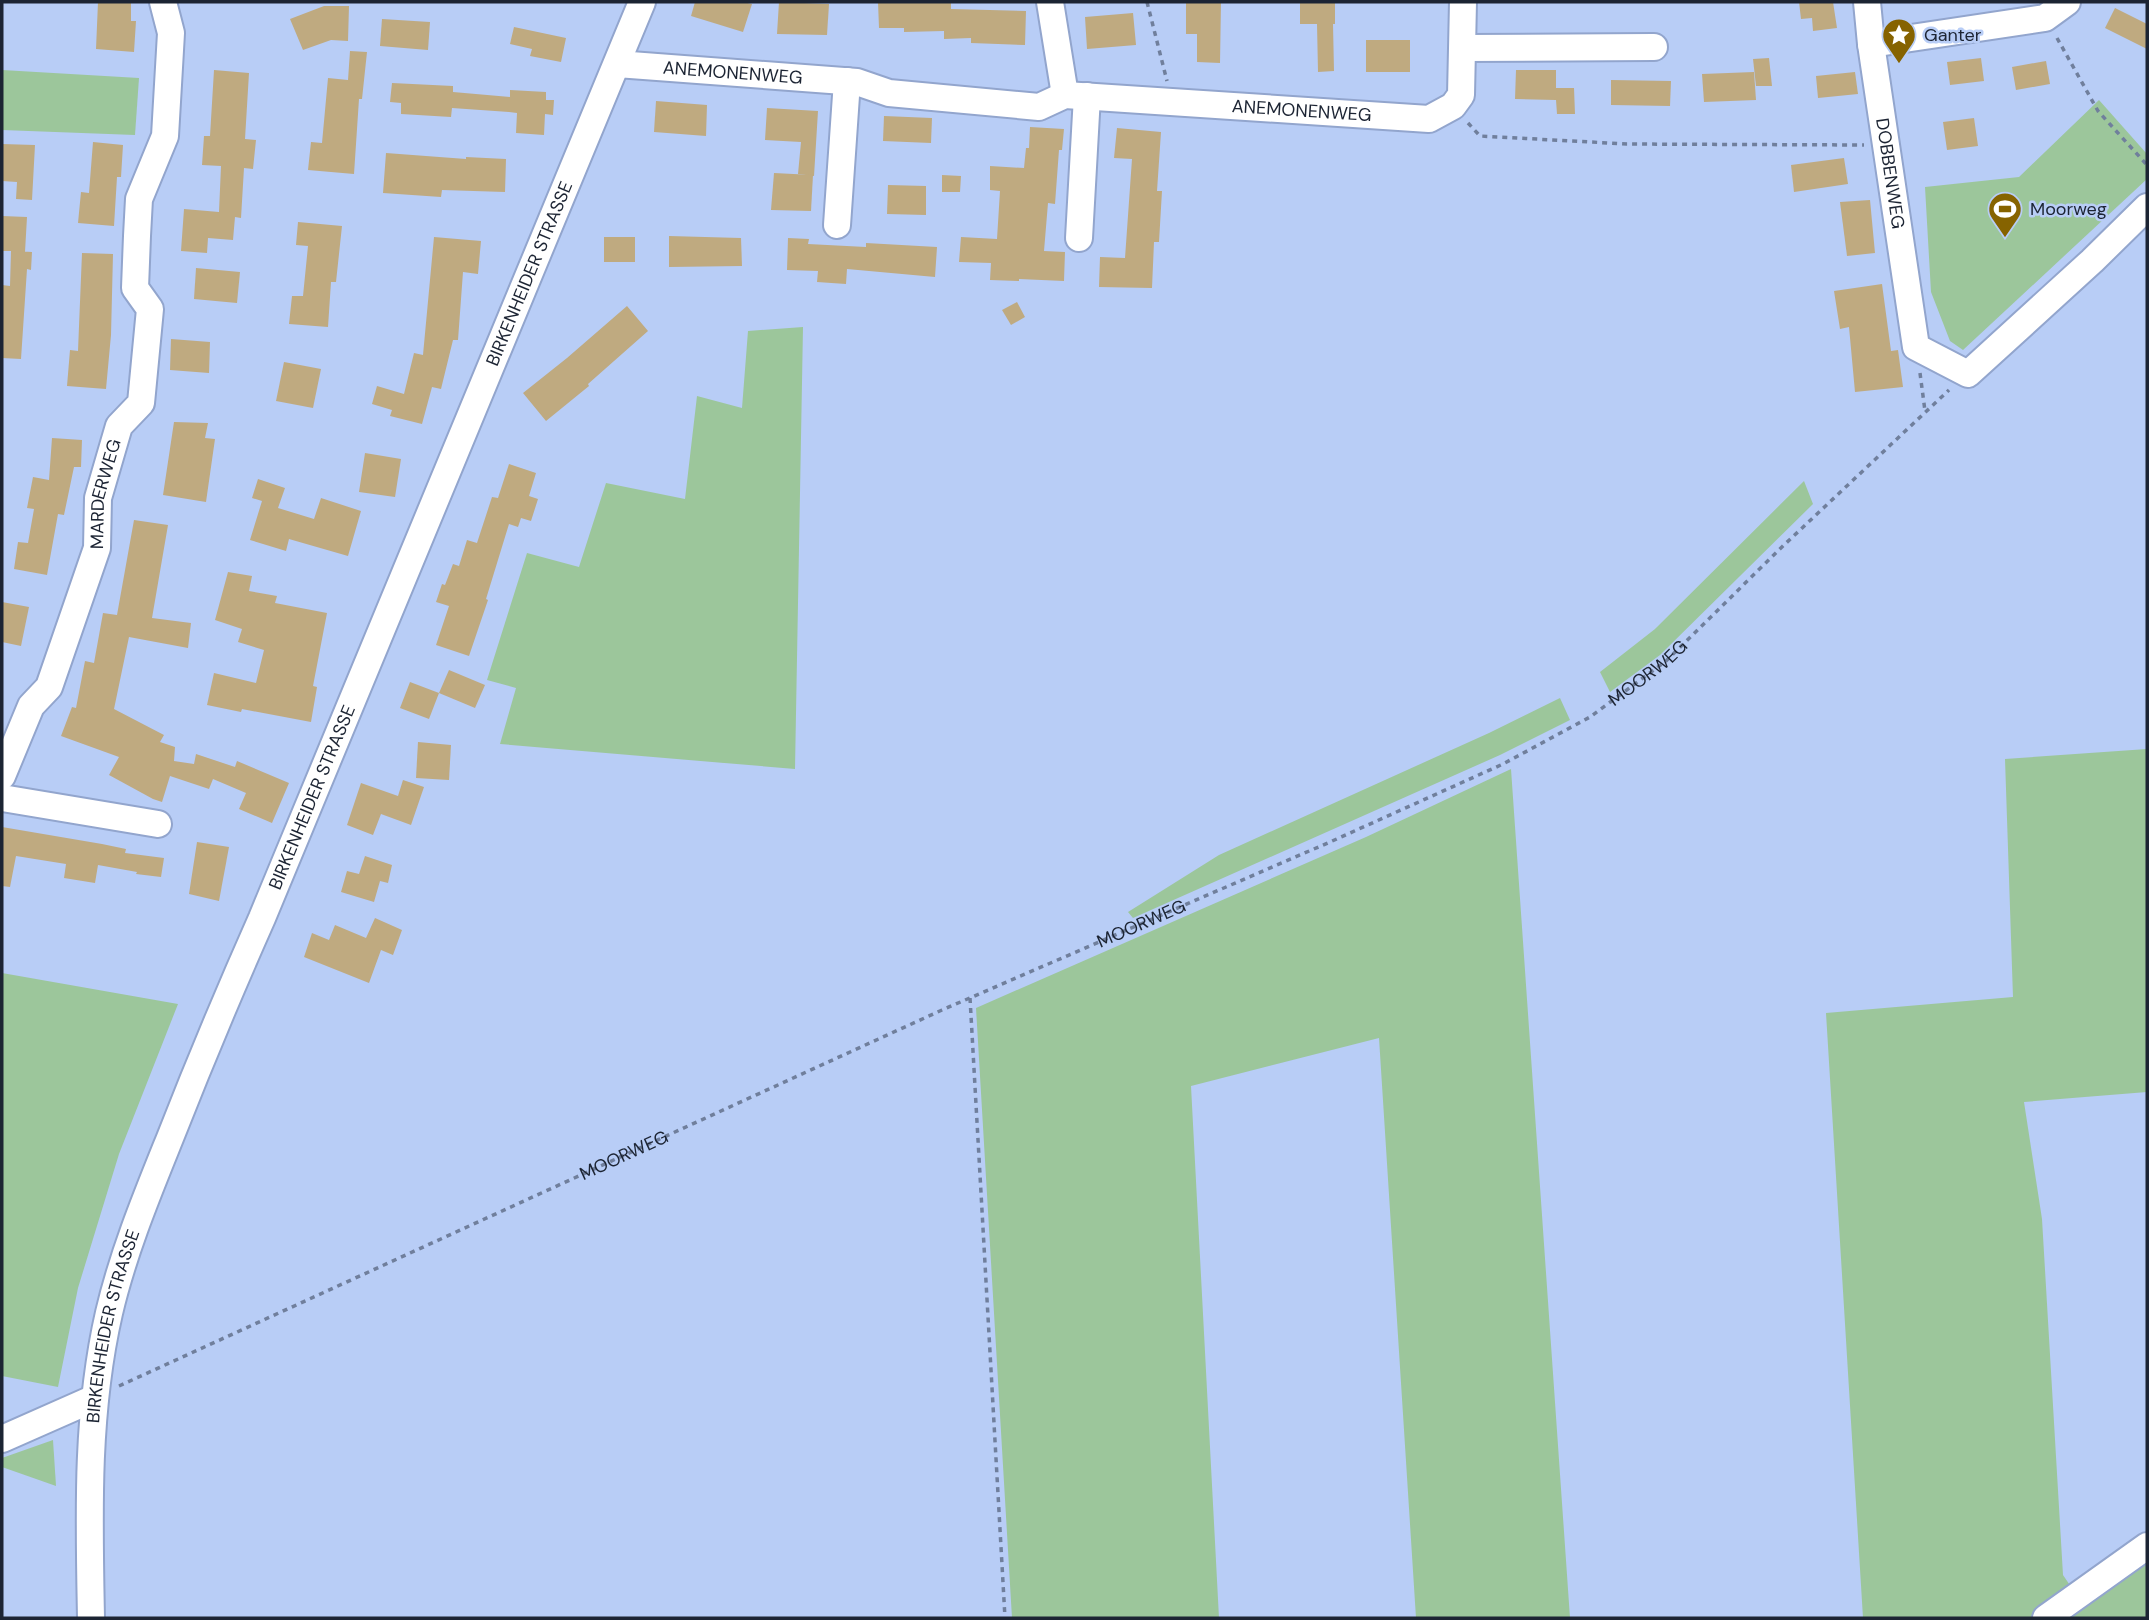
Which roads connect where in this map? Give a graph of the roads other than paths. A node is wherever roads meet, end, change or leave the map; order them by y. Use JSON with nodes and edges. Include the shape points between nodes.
{"nodes":[{"id":1,"x":163,"y":2,"type":"edge"},
{"id":2,"x":642,"y":2,"type":"edge"},
{"id":3,"x":1050,"y":2,"type":"edge"},
{"id":4,"x":1462,"y":2,"type":"edge"},
{"id":5,"x":1867,"y":2,"type":"edge"},
{"id":6,"x":2067,"y":2,"type":"edge"},
{"id":7,"x":1871,"y":44,"type":"junction"},
{"id":8,"x":1654,"y":47,"type":"dead end"},
{"id":9,"x":1463,"y":48,"type":"junction"},
{"id":10,"x":617,"y":64,"type":"junction"},
{"id":11,"x":846,"y":81,"type":"junction"},
{"id":12,"x":1076,"y":96,"type":"junction"},
{"id":13,"x":2147,"y":206,"type":"edge"},
{"id":14,"x":837,"y":225,"type":"dead end"},
{"id":15,"x":1079,"y":237,"type":"dead end"},
{"id":16,"x":2,"y":776,"type":"edge"},
{"id":17,"x":2,"y":798,"type":"edge"},
{"id":18,"x":158,"y":824,"type":"dead end"},
{"id":19,"x":95,"y":1398,"type":"junction"},
{"id":20,"x":2,"y":1439,"type":"edge"},
{"id":21,"x":2147,"y":1546,"type":"edge"},
{"id":22,"x":91,"y":1618,"type":"edge"},
{"id":23,"x":2046,"y":1618,"type":"edge"}],
"edges":[{"from":1,"to":16,"type":"street","name":"MARDERWEG","via":[[172,33],[165,136],[138,211],[135,288],[150,309],[141,402],[119,426],[98,498],[97,548],[49,687],[31,706]]},
{"from":2,"to":10,"type":"street","name":"BIRKENHEIDER STRASSE"},
{"from":3,"to":12,"type":"street"},
{"from":4,"to":9,"type":"street"},
{"from":5,"to":7,"type":"street","name":"DOBBENWEG"},
{"from":6,"to":7,"type":"street","via":[[2045,18]]},
{"from":7,"to":13,"type":"street","name":"DOBBENWEG","via":[[1916,347],[1968,374]]},
{"from":8,"to":9,"type":"street"},
{"from":9,"to":12,"type":"street","name":"ANEMONENWEG","via":[[1461,96],[1429,119]]},
{"from":10,"to":11,"type":"street","name":"ANEMONENWEG"},
{"from":10,"to":19,"type":"street","name":"BIRKENHEIDER STRASSE","via":[[141,1211],[109,1312]]},
{"from":11,"to":12,"type":"street","name":"ANEMONENWEG","via":[[889,93],[1039,107]]},
{"from":11,"to":14,"type":"street"},
{"from":12,"to":15,"type":"street"},
{"from":17,"to":18,"type":"street"},
{"from":19,"to":20,"type":"street"},
{"from":19,"to":22,"type":"street","name":"BIRKENHEIDER STRASSE","via":[[90,1454]]},
{"from":21,"to":23,"type":"street"}]}
